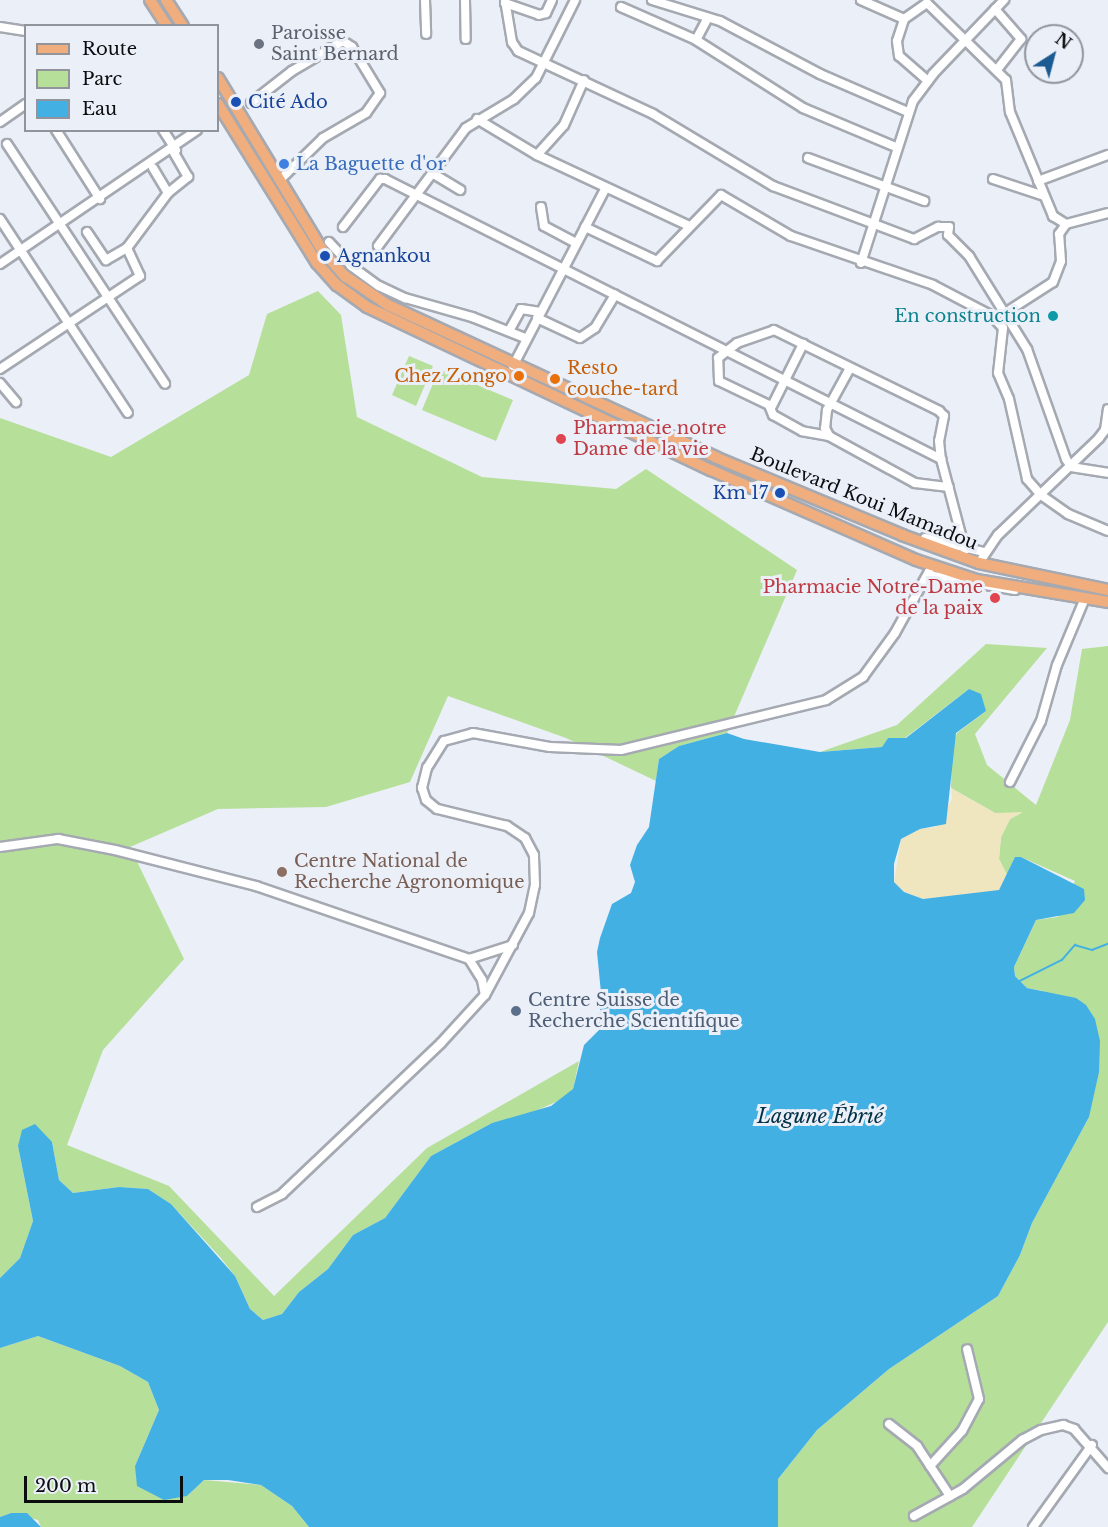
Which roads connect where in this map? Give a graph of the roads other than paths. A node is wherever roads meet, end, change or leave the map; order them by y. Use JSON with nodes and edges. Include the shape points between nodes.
{"nodes":[{"id":1,"x":150,"y":0,"type":"edge"},
{"id":2,"x":166,"y":0,"type":"edge"},
{"id":3,"x":425,"y":0,"type":"edge"},
{"id":4,"x":465,"y":0,"type":"edge"},
{"id":5,"x":552,"y":0,"type":"edge"},
{"id":6,"x":575,"y":0,"type":"edge"},
{"id":7,"x":861,"y":0,"type":"edge"},
{"id":8,"x":1004,"y":0,"type":"edge"},
{"id":9,"x":505,"y":1,"type":"edge"},
{"id":10,"x":656,"y":1,"type":"edge"},
{"id":11,"x":926,"y":2,"type":"edge"},
{"id":12,"x":621,"y":7,"type":"dead end"},
{"id":13,"x":995,"y":9,"type":"junction"},
{"id":14,"x":707,"y":19,"type":"junction"},
{"id":15,"x":904,"y":19,"type":"junction"},
{"id":16,"x":166,"y":24,"type":"edge"},
{"id":17,"x":182,"y":24,"type":"edge"},
{"id":18,"x":0,"y":27,"type":"edge"},
{"id":19,"x":24,"y":31,"type":"edge"},
{"id":20,"x":426,"y":34,"type":"dead end"},
{"id":21,"x":466,"y":39,"type":"dead end"},
{"id":22,"x":696,"y":40,"type":"junction"},
{"id":23,"x":965,"y":41,"type":"junction"},
{"id":24,"x":545,"y":64,"type":"junction"},
{"id":25,"x":997,"y":70,"type":"junction"},
{"id":26,"x":219,"y":80,"type":"edge"},
{"id":27,"x":584,"y":80,"type":"junction"},
{"id":28,"x":928,"y":81,"type":"junction"},
{"id":29,"x":252,"y":103,"type":"dead end"},
{"id":30,"x":24,"y":105,"type":"edge"},
{"id":31,"x":219,"y":106,"type":"edge"},
{"id":32,"x":908,"y":112,"type":"junction"},
{"id":33,"x":477,"y":119,"type":"junction"},
{"id":34,"x":0,"y":122,"type":"edge"},
{"id":35,"x":57,"y":132,"type":"edge"},
{"id":36,"x":164,"y":132,"type":"edge"},
{"id":37,"x":195,"y":132,"type":"edge"},
{"id":38,"x":202,"y":132,"type":"edge"},
{"id":39,"x":7,"y":144,"type":"dead end"},
{"id":40,"x":896,"y":147,"type":"junction"},
{"id":41,"x":175,"y":150,"type":"junction"},
{"id":42,"x":537,"y":155,"type":"junction"},
{"id":43,"x":1108,"y":155,"type":"edge"},
{"id":44,"x":808,"y":158,"type":"dead end"},
{"id":45,"x":153,"y":168,"type":"junction"},
{"id":46,"x":432,"y":173,"type":"junction"},
{"id":47,"x":281,"y":179,"type":"junction"},
{"id":48,"x":993,"y":179,"type":"dead end"},
{"id":49,"x":1038,"y":181,"type":"junction"},
{"id":50,"x":884,"y":185,"type":"junction"},
{"id":51,"x":605,"y":189,"type":"junction"},
{"id":52,"x":460,"y":190,"type":"dead end"},
{"id":53,"x":168,"y":193,"type":"junction"},
{"id":54,"x":417,"y":196,"type":"junction"},
{"id":55,"x":1044,"y":196,"type":"junction"},
{"id":56,"x":100,"y":199,"type":"junction"},
{"id":57,"x":924,"y":201,"type":"dead end"},
{"id":58,"x":541,"y":207,"type":"dead end"},
{"id":59,"x":1108,"y":213,"type":"edge"},
{"id":60,"x":0,"y":219,"type":"edge"},
{"id":61,"x":872,"y":222,"type":"junction"},
{"id":62,"x":1066,"y":224,"type":"junction"},
{"id":63,"x":61,"y":225,"type":"junction"},
{"id":64,"x":689,"y":226,"type":"junction"},
{"id":65,"x":343,"y":227,"type":"dead end"},
{"id":66,"x":585,"y":227,"type":"junction"},
{"id":67,"x":87,"y":232,"type":"dead end"},
{"id":68,"x":329,"y":242,"type":"dead end"},
{"id":69,"x":576,"y":243,"type":"junction"},
{"id":70,"x":378,"y":246,"type":"dead end"},
{"id":71,"x":127,"y":248,"type":"junction"},
{"id":72,"x":20,"y":250,"type":"junction"},
{"id":73,"x":861,"y":263,"type":"junction"},
{"id":74,"x":0,"y":264,"type":"edge"},
{"id":75,"x":562,"y":269,"type":"junction"},
{"id":76,"x":615,"y":295,"type":"junction"},
{"id":77,"x":110,"y":297,"type":"junction"},
{"id":78,"x":1005,"y":313,"type":"junction"},
{"id":79,"x":538,"y":315,"type":"junction"},
{"id":80,"x":69,"y":324,"type":"junction"},
{"id":81,"x":509,"y":331,"type":"junction"},
{"id":82,"x":525,"y":338,"type":"junction"},
{"id":83,"x":803,"y":344,"type":"junction"},
{"id":84,"x":725,"y":349,"type":"junction"},
{"id":85,"x":514,"y":364,"type":"junction"},
{"id":86,"x":850,"y":368,"type":"junction"},
{"id":87,"x":0,"y":369,"type":"edge"},
{"id":88,"x":509,"y":375,"type":"junction"},
{"id":89,"x":785,"y":380,"type":"junction"},
{"id":90,"x":0,"y":383,"type":"edge"},
{"id":91,"x":165,"y":384,"type":"dead end"},
{"id":92,"x":16,"y":402,"type":"dead end"},
{"id":93,"x":832,"y":404,"type":"junction"},
{"id":94,"x":771,"y":408,"type":"junction"},
{"id":95,"x":1108,"y":409,"type":"edge"},
{"id":96,"x":129,"y":413,"type":"dead end"},
{"id":97,"x":829,"y":436,"type":"junction"},
{"id":98,"x":941,"y":459,"type":"junction"},
{"id":99,"x":1071,"y":467,"type":"junction"},
{"id":100,"x":1108,"y":473,"type":"edge"},
{"id":101,"x":949,"y":487,"type":"junction"},
{"id":102,"x":1041,"y":495,"type":"junction"},
{"id":103,"x":1108,"y":531,"type":"edge"},
{"id":104,"x":984,"y":552,"type":"junction"},
{"id":105,"x":962,"y":554,"type":"junction"},
{"id":106,"x":980,"y":563,"type":"junction"},
{"id":107,"x":930,"y":570,"type":"junction"},
{"id":108,"x":952,"y":573,"type":"junction"},
{"id":109,"x":1108,"y":590,"type":"edge"},
{"id":110,"x":1042,"y":592,"type":"junction"},
{"id":111,"x":1085,"y":598,"type":"junction"},
{"id":112,"x":1108,"y":602,"type":"edge"},
{"id":113,"x":1010,"y":782,"type":"dead end"},
{"id":114,"x":0,"y":847,"type":"edge"},
{"id":115,"x":513,"y":945,"type":"junction"},
{"id":116,"x":469,"y":959,"type":"junction"},
{"id":117,"x":485,"y":995,"type":"junction"},
{"id":118,"x":257,"y":1207,"type":"dead end"},
{"id":119,"x":967,"y":1349,"type":"dead end"},
{"id":120,"x":889,"y":1424,"type":"dead end"},
{"id":121,"x":1092,"y":1445,"type":"junction"},
{"id":122,"x":930,"y":1466,"type":"junction"},
{"id":123,"x":1108,"y":1468,"type":"edge"},
{"id":124,"x":950,"y":1496,"type":"junction"},
{"id":125,"x":914,"y":1516,"type":"dead end"},
{"id":126,"x":1033,"y":1527,"type":"edge"}],
"edges":[{"from":1,"to":16,"type":"main road"},
{"from":2,"to":17,"type":"main road"},
{"from":3,"to":20,"type":"street"},
{"from":4,"to":21,"type":"street"},
{"from":5,"to":9,"type":"street","via":[[544,15]]},
{"from":6,"to":24,"type":"street"},
{"from":7,"to":15,"type":"street"},
{"from":8,"to":13,"type":"street"},
{"from":9,"to":24,"type":"street","via":[[513,47]]},
{"from":10,"to":14,"type":"street"},
{"from":11,"to":15,"type":"street"},
{"from":11,"to":23,"type":"street"},
{"from":12,"to":22,"type":"street"},
{"from":13,"to":23,"type":"street"},
{"from":13,"to":25,"type":"street","via":[[1022,39]]},
{"from":14,"to":22,"type":"street"},
{"from":14,"to":32,"type":"street","via":[[720,21],[820,74]]},
{"from":15,"to":28,"type":"street","via":[[897,53]]},
{"from":18,"to":19,"type":"street"},
{"from":22,"to":40,"type":"street","via":[[803,108]]},
{"from":23,"to":25,"type":"street"},
{"from":23,"to":28,"type":"street"},
{"from":24,"to":27,"type":"street"},
{"from":24,"to":33,"type":"street","via":[[525,90]]},
{"from":25,"to":49,"type":"street","via":[[1006,80],[1010,112]]},
{"from":26,"to":47,"type":"main road","name":"Boulevard Koui Mamadou"},
{"from":27,"to":42,"type":"street","via":[[564,125]]},
{"from":27,"to":61,"type":"street","via":[[652,114],[773,186]]},
{"from":28,"to":32,"type":"street"},
{"from":29,"to":47,"type":"street","via":[[292,71],[343,41],[352,47],[380,93],[366,113],[323,138]]},
{"from":30,"to":34,"type":"street"},
{"from":31,"to":88,"type":"main road","name":"Boulevard Koui Mamadou","via":[[300,236],[337,285],[376,311]]},
{"from":32,"to":40,"type":"street"},
{"from":33,"to":42,"type":"street"},
{"from":33,"to":46,"type":"street"},
{"from":35,"to":56,"type":"street"},
{"from":36,"to":41,"type":"street"},
{"from":37,"to":41,"type":"street"},
{"from":38,"to":41,"type":"street"},
{"from":39,"to":63,"type":"street"},
{"from":40,"to":50,"type":"street"},
{"from":41,"to":45,"type":"street"},
{"from":41,"to":53,"type":"street","via":[[188,177]]},
{"from":41,"to":56,"type":"street"},
{"from":42,"to":51,"type":"street"},
{"from":43,"to":49,"type":"street"},
{"from":44,"to":50,"type":"street"},
{"from":45,"to":53,"type":"street"},
{"from":45,"to":56,"type":"street"},
{"from":46,"to":52,"type":"street"},
{"from":46,"to":54,"type":"street"},
{"from":47,"to":85,"type":"main road","name":"Boulevard Koui Mamadou","via":[[322,250],[353,283],[388,305]]},
{"from":48,"to":55,"type":"street"},
{"from":49,"to":55,"type":"street"},
{"from":50,"to":57,"type":"street"},
{"from":50,"to":61,"type":"street"},
{"from":51,"to":64,"type":"street"},
{"from":51,"to":66,"type":"street"},
{"from":53,"to":71,"type":"street"},
{"from":54,"to":65,"type":"street","via":[[382,178]]},
{"from":54,"to":70,"type":"street"},
{"from":54,"to":75,"type":"street"},
{"from":55,"to":62,"type":"street","via":[[1053,216]]},
{"from":56,"to":63,"type":"street"},
{"from":58,"to":69,"type":"street","via":[[541,223]]},
{"from":59,"to":62,"type":"street"},
{"from":60,"to":72,"type":"street"},
{"from":61,"to":73,"type":"street"},
{"from":61,"to":78,"type":"street","via":[[917,240],[938,227],[949,226],[948,235],[969,256]]},
{"from":62,"to":78,"type":"street","via":[[1059,234],[1061,261],[1053,282]]},
{"from":63,"to":72,"type":"street"},
{"from":63,"to":77,"type":"street"},
{"from":64,"to":66,"type":"street","via":[[657,261]]},
{"from":64,"to":73,"type":"street","via":[[721,195],[782,232]]},
{"from":66,"to":69,"type":"street"},
{"from":67,"to":71,"type":"street","via":[[106,260]]},
{"from":68,"to":81,"type":"street","via":[[351,266],[379,286]]},
{"from":69,"to":75,"type":"street"},
{"from":71,"to":77,"type":"street","via":[[140,276]]},
{"from":72,"to":74,"type":"street"},
{"from":72,"to":80,"type":"street"},
{"from":73,"to":102,"type":"street","via":[[933,285],[1001,323],[1004,339],[998,373],[1012,409],[1025,474]]},
{"from":75,"to":76,"type":"street"},
{"from":75,"to":79,"type":"street"},
{"from":76,"to":79,"type":"street","via":[[595,328],[580,338]]},
{"from":76,"to":84,"type":"street"},
{"from":77,"to":80,"type":"street"},
{"from":77,"to":91,"type":"street"},
{"from":78,"to":99,"type":"street","via":[[1033,362]]},
{"from":79,"to":81,"type":"street","via":[[521,309]]},
{"from":79,"to":82,"type":"street"},
{"from":80,"to":87,"type":"street"},
{"from":80,"to":96,"type":"street"},
{"from":81,"to":82,"type":"street"},
{"from":82,"to":85,"type":"street"},
{"from":83,"to":84,"type":"street","via":[[770,330]]},
{"from":83,"to":86,"type":"street"},
{"from":83,"to":89,"type":"street"},
{"from":84,"to":89,"type":"street"},
{"from":84,"to":94,"type":"street","via":[[717,360],[717,378]]},
{"from":85,"to":88,"type":"street"},
{"from":85,"to":105,"type":"main road","name":"Boulevard Koui Mamadou","via":[[863,519]]},
{"from":86,"to":93,"type":"street"},
{"from":86,"to":98,"type":"street","via":[[944,416],[939,441]]},
{"from":88,"to":107,"type":"main road","name":"Boulevard Koui Mamadou"},
{"from":89,"to":93,"type":"street"},
{"from":89,"to":94,"type":"street"},
{"from":90,"to":92,"type":"street"},
{"from":93,"to":97,"type":"street","via":[[825,428]]},
{"from":93,"to":98,"type":"street"},
{"from":94,"to":97,"type":"street","via":[[773,415],[802,431]]},
{"from":95,"to":99,"type":"street","via":[[1105,430]]},
{"from":97,"to":101,"type":"street","via":[[915,483]]},
{"from":98,"to":101,"type":"street"},
{"from":99,"to":100,"type":"street"},
{"from":99,"to":102,"type":"street"},
{"from":101,"to":105,"type":"street"},
{"from":102,"to":103,"type":"street","via":[[1068,513]]},
{"from":102,"to":104,"type":"street"},
{"from":104,"to":105,"type":"street"},
{"from":104,"to":106,"type":"street"},
{"from":105,"to":106,"type":"main road","name":"Boulevard Koui Mamadou"},
{"from":105,"to":108,"type":"main road"},
{"from":106,"to":109,"type":"main road","name":"Boulevard Koui Mamadou"},
{"from":107,"to":108,"type":"main road","name":"Boulevard Koui Mamadou"},
{"from":107,"to":110,"type":"street","via":[[1001,590]]},
{"from":107,"to":115,"type":"street","via":[[863,677],[826,700],[621,750],[559,748],[473,733],[444,741],[427,768],[422,788],[426,800],[437,809],[507,826],[525,838],[534,855],[533,894]]},
{"from":108,"to":110,"type":"main road","name":"Boulevard Koui Mamadou"},
{"from":110,"to":111,"type":"main road","name":"Boulevard Koui Mamadou"},
{"from":111,"to":112,"type":"main road","name":"Boulevard Koui Mamadou"},
{"from":111,"to":113,"type":"street","via":[[1057,665],[1041,721]]},
{"from":114,"to":116,"type":"street","via":[[58,839],[115,850],[256,886]]},
{"from":115,"to":116,"type":"street"},
{"from":115,"to":117,"type":"street"},
{"from":116,"to":117,"type":"street"},
{"from":117,"to":118,"type":"street","via":[[441,1043],[282,1194]]},
{"from":119,"to":122,"type":"street","via":[[979,1399],[962,1431]]},
{"from":120,"to":122,"type":"street","via":[[917,1446]]},
{"from":121,"to":123,"type":"street"},
{"from":121,"to":124,"type":"street","via":[[1063,1425],[1041,1430]]},
{"from":121,"to":126,"type":"street"},
{"from":122,"to":124,"type":"street"},
{"from":124,"to":125,"type":"street"}]}
